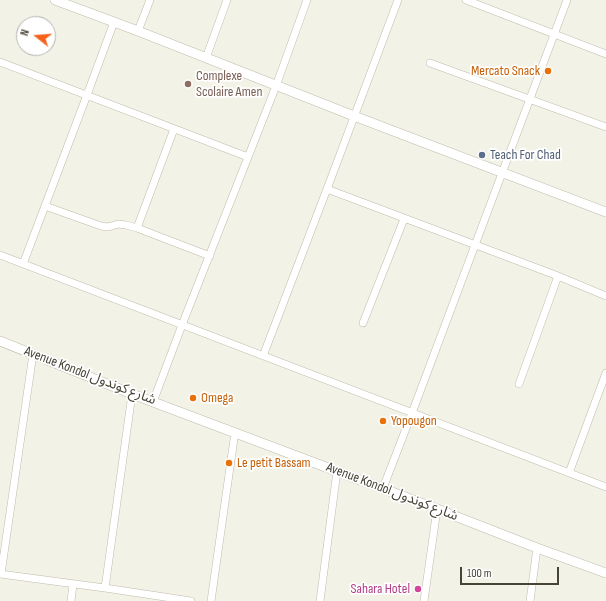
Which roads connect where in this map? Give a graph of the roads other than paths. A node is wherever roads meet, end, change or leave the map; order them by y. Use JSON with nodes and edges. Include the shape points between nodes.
{"nodes":[{"id":1,"x":55,"y":0,"type":"edge"},
{"id":2,"x":150,"y":0,"type":"edge"},
{"id":3,"x":227,"y":0,"type":"edge"},
{"id":4,"x":307,"y":0,"type":"edge"},
{"id":5,"x":398,"y":0,"type":"edge"},
{"id":6,"x":466,"y":0,"type":"edge"},
{"id":7,"x":567,"y":0,"type":"edge"},
{"id":8,"x":73,"y":3,"type":"edge"},
{"id":9,"x":114,"y":22,"type":"junction"},
{"id":10,"x":138,"y":31,"type":"junction"},
{"id":11,"x":555,"y":34,"type":"junction"},
{"id":12,"x":606,"y":54,"type":"edge"},
{"id":13,"x":206,"y":58,"type":"junction"},
{"id":14,"x":0,"y":62,"type":"edge"},
{"id":15,"x":430,"y":63,"type":"dead end"},
{"id":16,"x":276,"y":86,"type":"junction"},
{"id":17,"x":87,"y":95,"type":"junction"},
{"id":18,"x":530,"y":100,"type":"junction"},
{"id":19,"x":354,"y":116,"type":"junction"},
{"id":20,"x":606,"y":127,"type":"edge"},
{"id":21,"x":174,"y":129,"type":"junction"},
{"id":22,"x":248,"y":157,"type":"junction"},
{"id":23,"x":503,"y":172,"type":"junction"},
{"id":24,"x":327,"y":189,"type":"junction"},
{"id":25,"x":45,"y":206,"type":"junction"},
{"id":26,"x":606,"y":212,"type":"edge"},
{"id":27,"x":404,"y":219,"type":"junction"},
{"id":28,"x":137,"y":228,"type":"junction"},
{"id":29,"x":475,"y":245,"type":"junction"},
{"id":30,"x":0,"y":255,"type":"edge"},
{"id":31,"x":210,"y":256,"type":"junction"},
{"id":32,"x":23,"y":264,"type":"junction"},
{"id":33,"x":558,"y":276,"type":"junction"},
{"id":34,"x":606,"y":296,"type":"edge"},
{"id":35,"x":363,"y":323,"type":"dead end"},
{"id":36,"x":182,"y":325,"type":"junction"},
{"id":37,"x":0,"y":341,"type":"edge"},
{"id":38,"x":33,"y":354,"type":"junction"},
{"id":39,"x":263,"y":356,"type":"junction"},
{"id":40,"x":606,"y":373,"type":"edge"},
{"id":41,"x":519,"y":384,"type":"dead end"},
{"id":42,"x":132,"y":394,"type":"junction"},
{"id":43,"x":153,"y":402,"type":"junction"},
{"id":44,"x":412,"y":413,"type":"junction"},
{"id":45,"x":235,"y":432,"type":"junction"},
{"id":46,"x":337,"y":471,"type":"junction"},
{"id":47,"x":568,"y":473,"type":"junction"},
{"id":48,"x":606,"y":487,"type":"edge"},
{"id":49,"x":383,"y":488,"type":"junction"},
{"id":50,"x":437,"y":509,"type":"junction"},
{"id":51,"x":538,"y":548,"type":"junction"},
{"id":52,"x":606,"y":573,"type":"edge"},
{"id":53,"x":0,"y":574,"type":"edge"},
{"id":54,"x":73,"y":584,"type":"junction"},
{"id":55,"x":105,"y":588,"type":"junction"},
{"id":56,"x":150,"y":598,"type":"edge"},
{"id":57,"x":71,"y":601,"type":"edge"},
{"id":58,"x":191,"y":601,"type":"edge"},
{"id":59,"x":210,"y":601,"type":"edge"},
{"id":60,"x":320,"y":601,"type":"edge"},
{"id":61,"x":424,"y":601,"type":"edge"},
{"id":62,"x":530,"y":601,"type":"edge"}],
"edges":[{"from":1,"to":8,"type":"street"},
{"from":2,"to":10,"type":"street"},
{"from":3,"to":13,"type":"street"},
{"from":4,"to":16,"type":"street"},
{"from":5,"to":19,"type":"street"},
{"from":6,"to":11,"type":"street"},
{"from":7,"to":11,"type":"street"},
{"from":8,"to":9,"type":"street"},
{"from":9,"to":10,"type":"street"},
{"from":9,"to":17,"type":"street"},
{"from":10,"to":13,"type":"street"},
{"from":11,"to":12,"type":"street"},
{"from":11,"to":18,"type":"street"},
{"from":13,"to":16,"type":"street"},
{"from":14,"to":17,"type":"street"},
{"from":15,"to":18,"type":"street"},
{"from":16,"to":19,"type":"street"},
{"from":16,"to":22,"type":"street"},
{"from":17,"to":21,"type":"street"},
{"from":17,"to":25,"type":"street"},
{"from":18,"to":20,"type":"street"},
{"from":18,"to":23,"type":"street"},
{"from":19,"to":23,"type":"street"},
{"from":19,"to":24,"type":"street"},
{"from":21,"to":22,"type":"street"},
{"from":21,"to":28,"type":"street"},
{"from":22,"to":31,"type":"street"},
{"from":23,"to":26,"type":"street"},
{"from":23,"to":29,"type":"street"},
{"from":24,"to":27,"type":"street"},
{"from":24,"to":39,"type":"street"},
{"from":25,"to":28,"type":"street","via":[[101,226],[118,224]]},
{"from":25,"to":32,"type":"street"},
{"from":27,"to":29,"type":"street"},
{"from":27,"to":35,"type":"street"},
{"from":28,"to":31,"type":"street"},
{"from":29,"to":33,"type":"street"},
{"from":29,"to":44,"type":"street"},
{"from":30,"to":32,"type":"street"},
{"from":31,"to":36,"type":"street"},
{"from":32,"to":36,"type":"street"},
{"from":33,"to":34,"type":"street"},
{"from":33,"to":41,"type":"street"},
{"from":36,"to":39,"type":"street"},
{"from":36,"to":43,"type":"street"},
{"from":37,"to":38,"type":"street","name":"Avenue Kondol شارع كوندول"},
{"from":38,"to":42,"type":"street","name":"Avenue Kondol شارع كوندول"},
{"from":38,"to":53,"type":"street"},
{"from":39,"to":44,"type":"street"},
{"from":40,"to":47,"type":"street"},
{"from":42,"to":43,"type":"street","name":"Avenue Kondol شارع كوندول"},
{"from":42,"to":55,"type":"street"},
{"from":43,"to":45,"type":"street","name":"Avenue Kondol شارع كوندول"},
{"from":44,"to":47,"type":"street"},
{"from":44,"to":49,"type":"street"},
{"from":45,"to":46,"type":"street","name":"Avenue Kondol شارع كوندول"},
{"from":45,"to":59,"type":"street"},
{"from":46,"to":49,"type":"street","name":"Avenue Kondol شارع كوندول"},
{"from":46,"to":60,"type":"street"},
{"from":47,"to":48,"type":"street"},
{"from":49,"to":50,"type":"street","name":"Avenue Kondol شارع كوندول"},
{"from":50,"to":51,"type":"street","name":"Avenue Kondol شارع كوندول"},
{"from":50,"to":61,"type":"street"},
{"from":51,"to":52,"type":"street","name":"Avenue Kondol شارع كوندول"},
{"from":51,"to":62,"type":"street"},
{"from":53,"to":54,"type":"street"},
{"from":54,"to":55,"type":"street"},
{"from":54,"to":57,"type":"street"},
{"from":55,"to":56,"type":"street"},
{"from":56,"to":58,"type":"street"}]}
